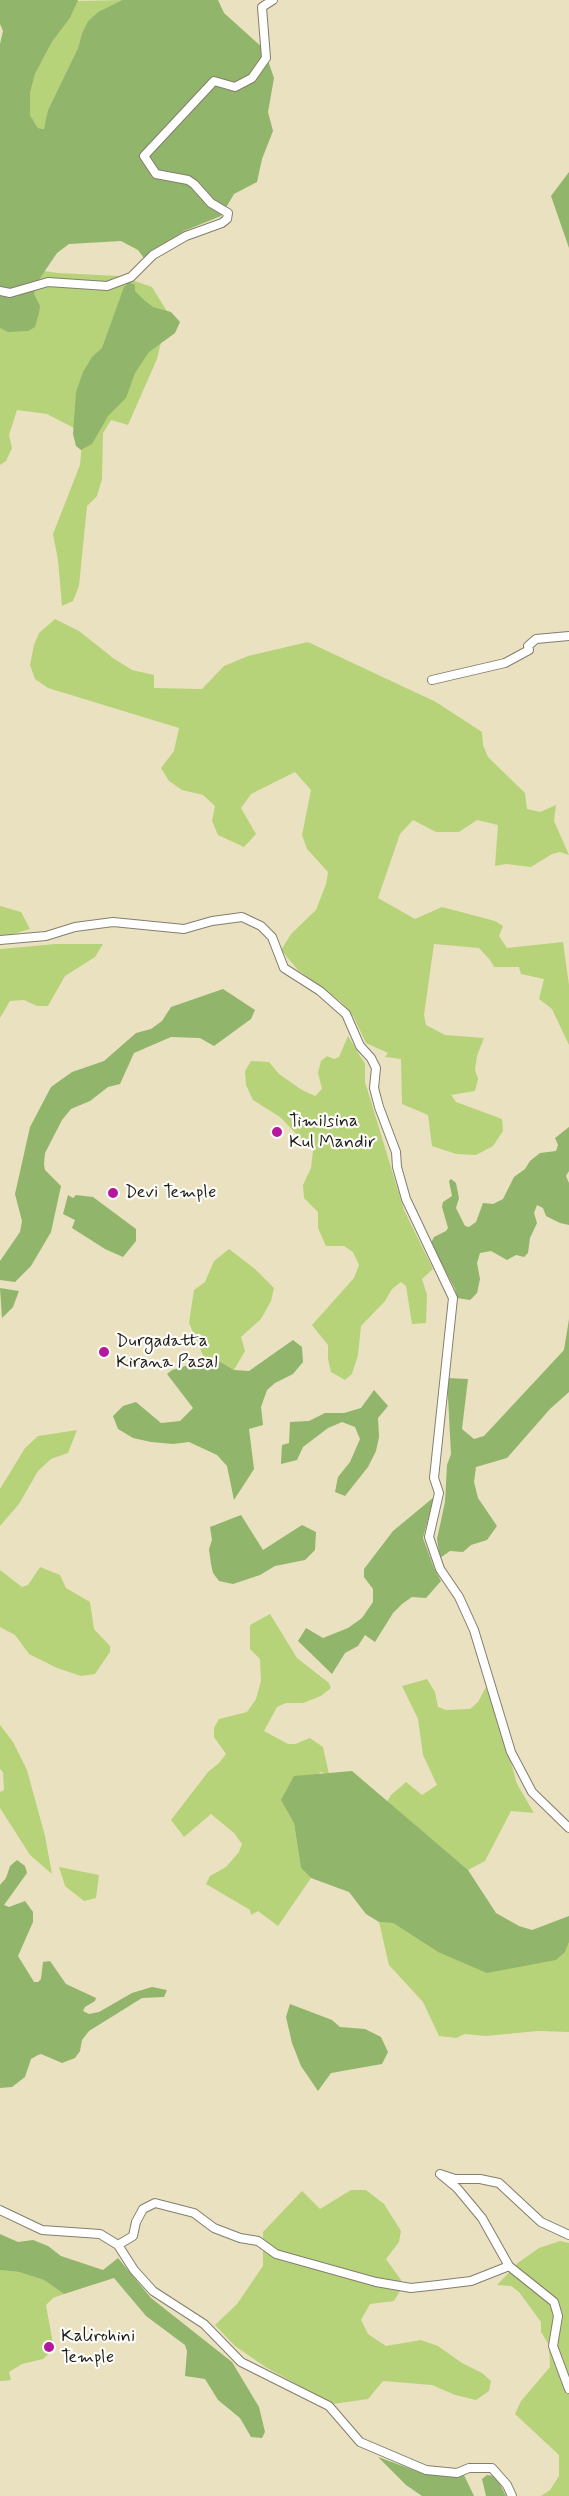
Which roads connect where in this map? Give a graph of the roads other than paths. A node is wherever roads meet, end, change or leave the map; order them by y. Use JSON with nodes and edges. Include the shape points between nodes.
{"nodes":[{"id":1,"x":273,"y":0,"type":"edge"},
{"id":2,"x":0,"y":291,"type":"edge"},
{"id":3,"x":569,"y":636,"type":"edge"},
{"id":4,"x":432,"y":680,"type":"dead end"},
{"id":5,"x":0,"y":940,"type":"edge"},
{"id":6,"x":569,"y":1827,"type":"edge"},
{"id":7,"x":0,"y":2210,"type":"edge"},
{"id":8,"x":569,"y":2235,"type":"edge"},
{"id":9,"x":118,"y":2245,"type":"junction"},
{"id":10,"x":509,"y":2266,"type":"junction"},
{"id":11,"x":569,"y":2389,"type":"edge"},
{"id":12,"x":512,"y":2496,"type":"edge"}],
"edges":[{"from":1,"to":2,"type":"street","via":[[262,8],[266,58],[252,78],[235,87],[214,81],[144,156],[156,174],[194,184],[211,203],[228,213],[227,219],[186,236],[153,255],[131,278],[107,286],[48,282],[10,293]]},
{"from":3,"to":4,"type":"street","via":[[536,639],[529,650],[505,663]]},
{"from":5,"to":6,"type":"street","via":[[46,936],[113,922],[184,928],[242,917],[261,926],[272,937],[284,968],[346,1014],[375,1068],[374,1088],[396,1152],[406,1199],[453,1298],[434,1478],[439,1493],[429,1538],[440,1569],[474,1630],[511,1752],[532,1792]]},
{"from":7,"to":9,"type":"street","via":[[42,2230],[100,2234]]},
{"from":8,"to":10,"type":"street","via":[[542,2222],[499,2183],[440,2174],[482,2218]]},
{"from":9,"to":10,"type":"street","via":[[133,2236],[143,2209],[155,2203],[194,2213],[214,2228],[258,2241],[276,2254],[376,2282],[411,2288],[438,2285],[471,2281]]},
{"from":9,"to":12,"type":"street","via":[[134,2271],[153,2290],[204,2324],[241,2362],[329,2406],[360,2442],[426,2470],[457,2473],[469,2468],[492,2468]]},
{"from":10,"to":11,"type":"street","via":[[554,2302],[558,2316],[553,2346]]}]}
